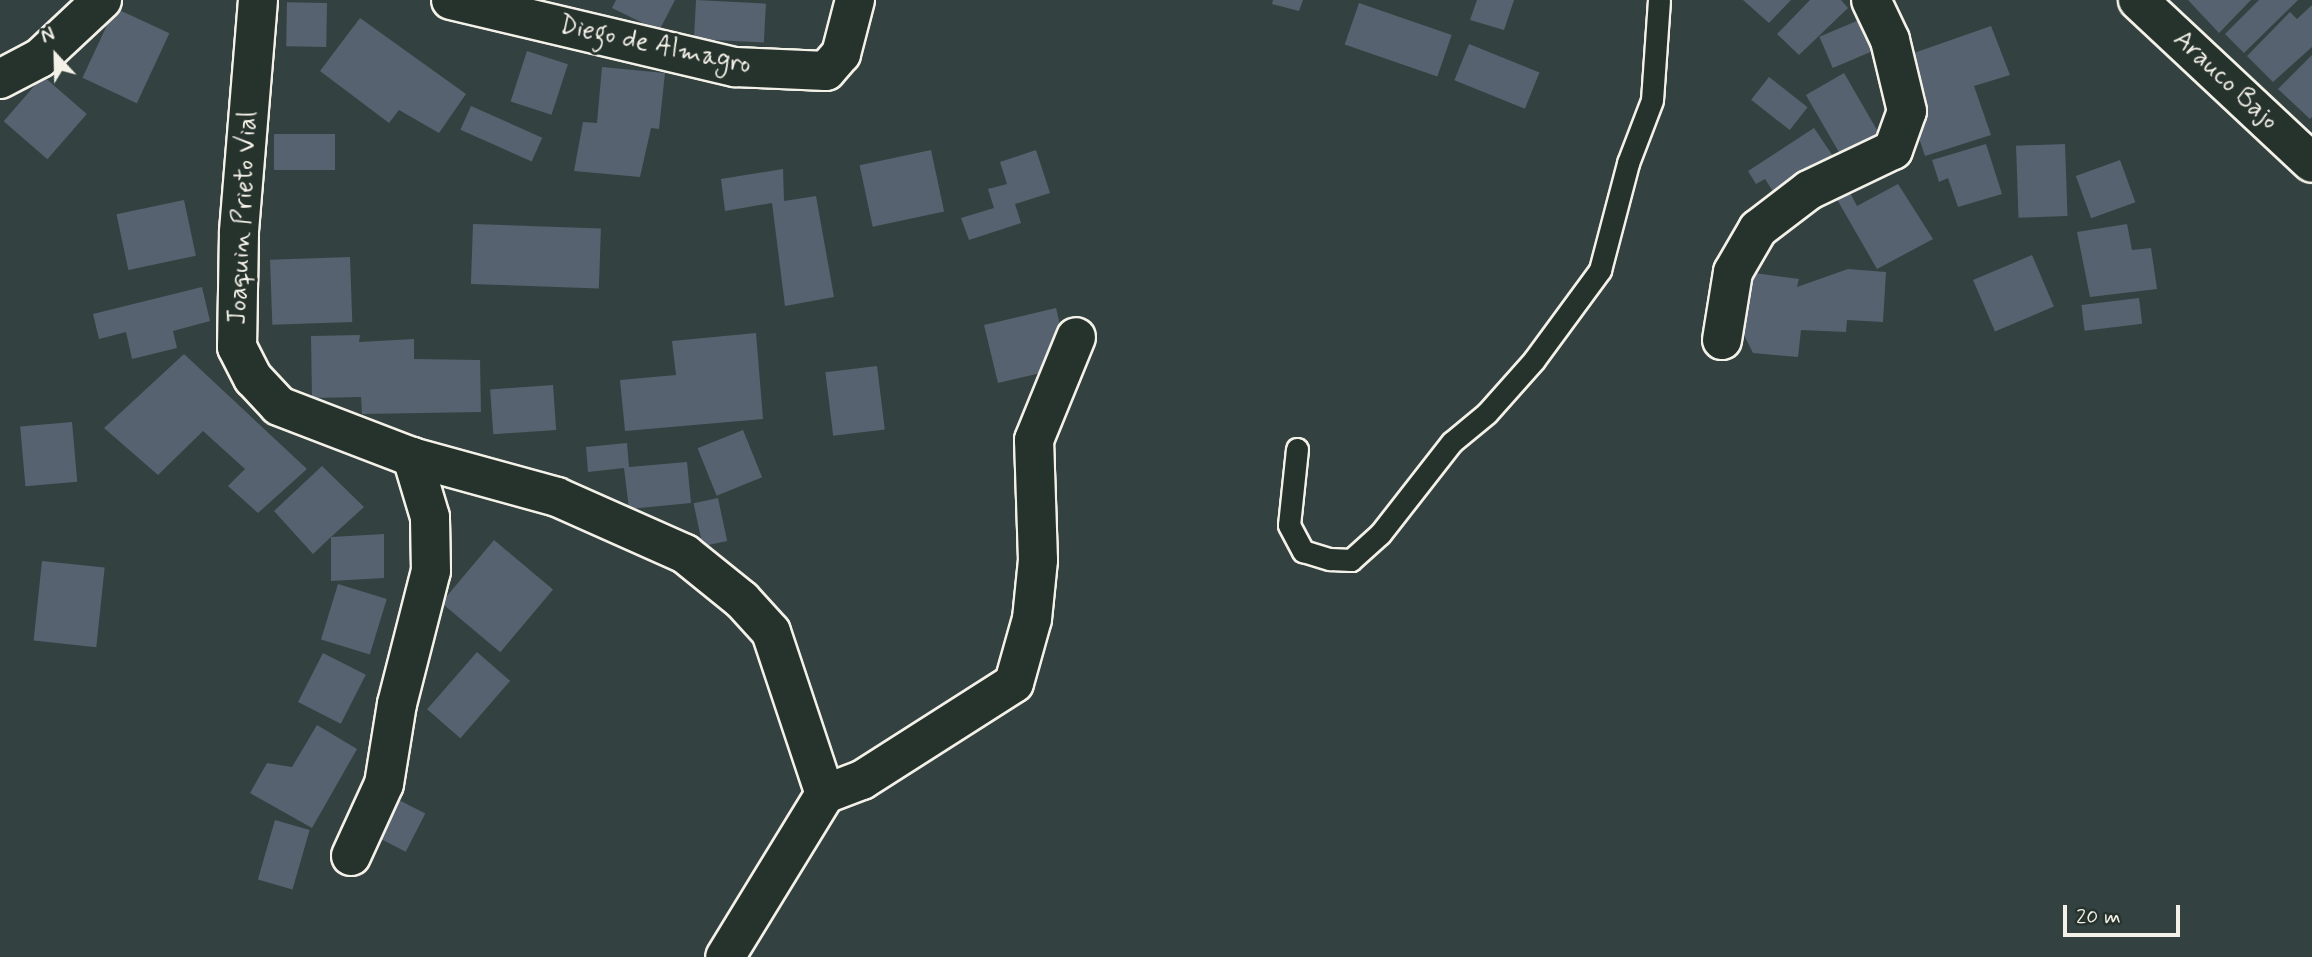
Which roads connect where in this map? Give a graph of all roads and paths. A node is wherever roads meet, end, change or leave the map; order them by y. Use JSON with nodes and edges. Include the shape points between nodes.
{"nodes":[{"id":1,"x":102,"y":0,"type":"edge"},
{"id":2,"x":258,"y":0,"type":"edge"},
{"id":3,"x":451,"y":0,"type":"edge"},
{"id":4,"x":855,"y":0,"type":"edge"},
{"id":5,"x":1659,"y":0,"type":"edge"},
{"id":6,"x":1871,"y":0,"type":"edge"},
{"id":7,"x":2138,"y":0,"type":"edge"},
{"id":8,"x":0,"y":79,"type":"edge"},
{"id":9,"x":2312,"y":163,"type":"edge"},
{"id":10,"x":1076,"y":337,"type":"dead end"},
{"id":11,"x":1722,"y":340,"type":"dead end"},
{"id":12,"x":1297,"y":449,"type":"dead end"},
{"id":13,"x":412,"y":457,"type":"junction"},
{"id":14,"x":825,"y":794,"type":"junction"},
{"id":15,"x":351,"y":856,"type":"dead end"},
{"id":16,"x":725,"y":957,"type":"edge"}],
"edges":[{"from":1,"to":8,"type":"street","via":[[40,58]]},
{"from":2,"to":13,"type":"street","name":"Joaquin Prieto Vial","via":[[239,233],[237,347],[253,378],[279,406]]},
{"from":3,"to":4,"type":"street","name":"Diego de Almagro","via":[[735,67],[826,71],[841,54]]},
{"from":5,"to":12,"type":"lane","via":[[1652,100],[1628,163],[1600,270],[1534,360],[1487,413],[1452,442],[1380,534],[1351,560],[1303,551],[1289,525]]},
{"from":6,"to":11,"type":"street","via":[[1890,40],[1907,111],[1892,150],[1809,190],[1758,229],[1733,272]]},
{"from":7,"to":9,"type":"street","name":"Arauco Bajo"},
{"from":10,"to":14,"type":"street","via":[[1034,440],[1038,560],[1032,619],[1014,683],[862,780]]},
{"from":13,"to":14,"type":"street","name":"Joaquin Prieto Vial","via":[[557,497],[685,554],[742,600],[771,632]]},
{"from":13,"to":15,"type":"street","via":[[430,517],[431,571],[397,704],[383,784]]},
{"from":14,"to":16,"type":"street"}]}
